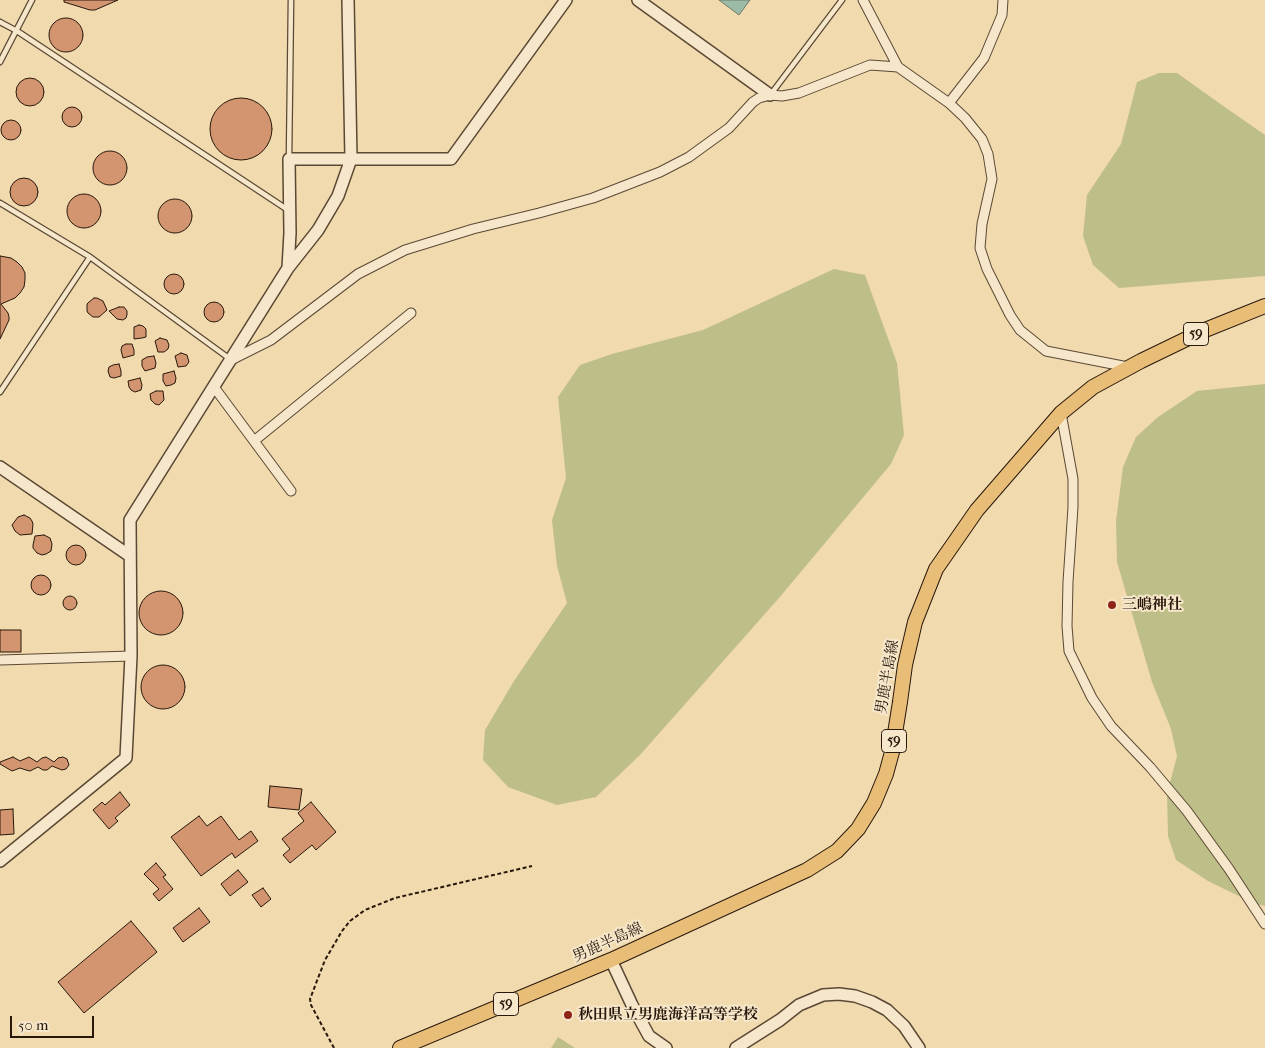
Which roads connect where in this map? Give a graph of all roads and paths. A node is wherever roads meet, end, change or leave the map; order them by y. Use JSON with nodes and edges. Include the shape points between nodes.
{"nodes":[{"id":1,"x":32,"y":0,"type":"edge"},
{"id":2,"x":292,"y":0,"type":"edge"},
{"id":3,"x":348,"y":0,"type":"edge"},
{"id":4,"x":566,"y":0,"type":"edge"},
{"id":5,"x":638,"y":0,"type":"edge"},
{"id":6,"x":842,"y":0,"type":"edge"},
{"id":7,"x":863,"y":0,"type":"edge"},
{"id":8,"x":1003,"y":0,"type":"edge"},
{"id":9,"x":0,"y":22,"type":"edge"},
{"id":10,"x":17,"y":30,"type":"junction"},
{"id":11,"x":0,"y":62,"type":"edge"},
{"id":12,"x":898,"y":67,"type":"junction"},
{"id":13,"x":770,"y":95,"type":"junction"},
{"id":14,"x":948,"y":103,"type":"junction"},
{"id":15,"x":290,"y":159,"type":"junction"},
{"id":16,"x":351,"y":159,"type":"junction"},
{"id":17,"x":0,"y":203,"type":"edge"},
{"id":18,"x":289,"y":211,"type":"junction"},
{"id":19,"x":90,"y":257,"type":"junction"},
{"id":20,"x":288,"y":268,"type":"junction"},
{"id":21,"x":1265,"y":306,"type":"edge"},
{"id":22,"x":411,"y":312,"type":"dead end"},
{"id":23,"x":231,"y":360,"type":"junction"},
{"id":24,"x":1129,"y":368,"type":"junction"},
{"id":25,"x":214,"y":387,"type":"junction"},
{"id":26,"x":0,"y":392,"type":"edge"},
{"id":27,"x":1061,"y":413,"type":"junction"},
{"id":28,"x":254,"y":441,"type":"junction"},
{"id":29,"x":0,"y":467,"type":"edge"},
{"id":30,"x":291,"y":491,"type":"dead end"},
{"id":31,"x":130,"y":556,"type":"junction"},
{"id":32,"x":131,"y":656,"type":"junction"},
{"id":33,"x":0,"y":660,"type":"edge"},
{"id":34,"x":0,"y":861,"type":"edge"},
{"id":35,"x":532,"y":866,"type":"dead end"},
{"id":36,"x":1265,"y":924,"type":"edge"},
{"id":37,"x":611,"y":960,"type":"junction"},
{"id":38,"x":334,"y":1048,"type":"edge"},
{"id":39,"x":400,"y":1048,"type":"edge"},
{"id":40,"x":666,"y":1048,"type":"edge"},
{"id":41,"x":736,"y":1048,"type":"edge"},
{"id":42,"x":919,"y":1048,"type":"edge"}],
"edges":[{"from":1,"to":10,"type":"lane"},
{"from":2,"to":15,"type":"lane"},
{"from":3,"to":16,"type":"street"},
{"from":4,"to":16,"type":"street","via":[[451,159]]},
{"from":5,"to":13,"type":"street"},
{"from":6,"to":13,"type":"lane"},
{"from":7,"to":12,"type":"street"},
{"from":8,"to":14,"type":"street","via":[[1002,15],[984,58]]},
{"from":9,"to":10,"type":"lane"},
{"from":10,"to":11,"type":"lane"},
{"from":10,"to":18,"type":"lane"},
{"from":12,"to":13,"type":"street","via":[[870,65],[799,93]]},
{"from":12,"to":14,"type":"street"},
{"from":13,"to":23,"type":"street","via":[[753,102],[729,128],[689,157],[660,172],[593,198],[405,250],[358,274],[271,340]]},
{"from":14,"to":24,"type":"street","via":[[982,139],[988,154],[992,179],[980,248],[987,269],[1020,330],[1046,351]]},
{"from":15,"to":16,"type":"street"},
{"from":15,"to":18,"type":"street"},
{"from":16,"to":20,"type":"street","via":[[333,205]]},
{"from":17,"to":19,"type":"lane"},
{"from":18,"to":20,"type":"street"},
{"from":19,"to":23,"type":"lane"},
{"from":19,"to":26,"type":"lane"},
{"from":20,"to":23,"type":"street"},
{"from":21,"to":24,"type":"main road","name":"男鹿半島線","number":"59","via":[[1204,330]]},
{"from":22,"to":28,"type":"street"},
{"from":23,"to":25,"type":"street"},
{"from":24,"to":27,"type":"main road","name":"男鹿半島線","number":"59","via":[[1093,387]]},
{"from":25,"to":28,"type":"street"},
{"from":25,"to":31,"type":"street","via":[[130,520]]},
{"from":27,"to":36,"type":"street","via":[[1073,479],[1068,582],[1069,651],[1092,698],[1111,726],[1187,811]]},
{"from":27,"to":37,"type":"main road","name":"男鹿半島線","number":"59","via":[[977,510],[936,569],[915,622],[886,774],[858,829],[837,851],[807,870]]},
{"from":28,"to":30,"type":"street"},
{"from":29,"to":31,"type":"street"},
{"from":31,"to":32,"type":"street"},
{"from":32,"to":33,"type":"street"},
{"from":32,"to":34,"type":"street","via":[[126,758]]},
{"from":35,"to":38,"type":"path","via":[[395,898],[365,910],[350,921],[326,960],[310,998]]},
{"from":37,"to":39,"type":"main road","name":"男鹿半島線","number":"59"},
{"from":37,"to":40,"type":"street","via":[[649,1036]]},
{"from":41,"to":42,"type":"street","via":[[799,1006],[823,995],[838,994],[854,996],[887,1010],[904,1026]]}]}
